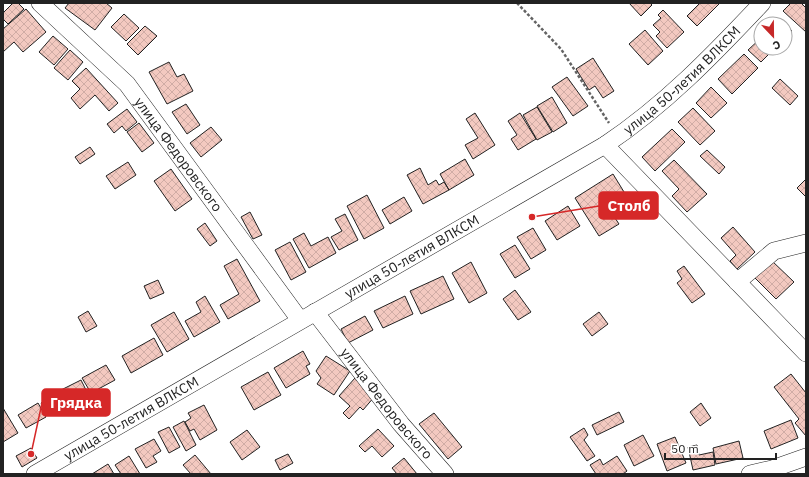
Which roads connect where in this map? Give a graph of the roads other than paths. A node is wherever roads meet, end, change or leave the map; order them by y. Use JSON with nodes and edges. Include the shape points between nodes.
{"nodes":[{"id":1,"x":40,"y":3,"type":"edge"},
{"id":2,"x":762,"y":3,"type":"edge"},
{"id":3,"x":611,"y":141,"type":"junction"},
{"id":4,"x":806,"y":243,"type":"edge"},
{"id":5,"x":737,"y":282,"type":"junction"},
{"id":6,"x":316,"y":312,"type":"junction"},
{"id":7,"x":300,"y":320,"type":"junction"},
{"id":8,"x":806,"y":353,"type":"edge"},
{"id":9,"x":806,"y":457,"type":"edge"},
{"id":10,"x":35,"y":474,"type":"edge"},
{"id":11,"x":445,"y":474,"type":"edge"},
{"id":12,"x":750,"y":474,"type":"edge"}],
"edges":[{"from":1,"to":7,"type":"street","name":"улица Федоровского","via":[[127,84]]},
{"from":2,"to":3,"type":"street","name":"улица 50-летия ВЛКСМ","via":[[690,78],[640,121]]},
{"from":3,"to":5,"type":"street"},
{"from":3,"to":6,"type":"street","name":"улица 50-летия ВЛКСМ"},
{"from":4,"to":5,"type":"street","via":[[774,251]]},
{"from":5,"to":8,"type":"street"},
{"from":6,"to":7,"type":"street","name":"улица 50-летия ВЛКСМ"},
{"from":6,"to":11,"type":"street","name":"улица Федоровского","via":[[401,424]]},
{"from":7,"to":10,"type":"street","name":"улица 50-летия ВЛКСМ"},
{"from":9,"to":12,"type":"street"}]}
